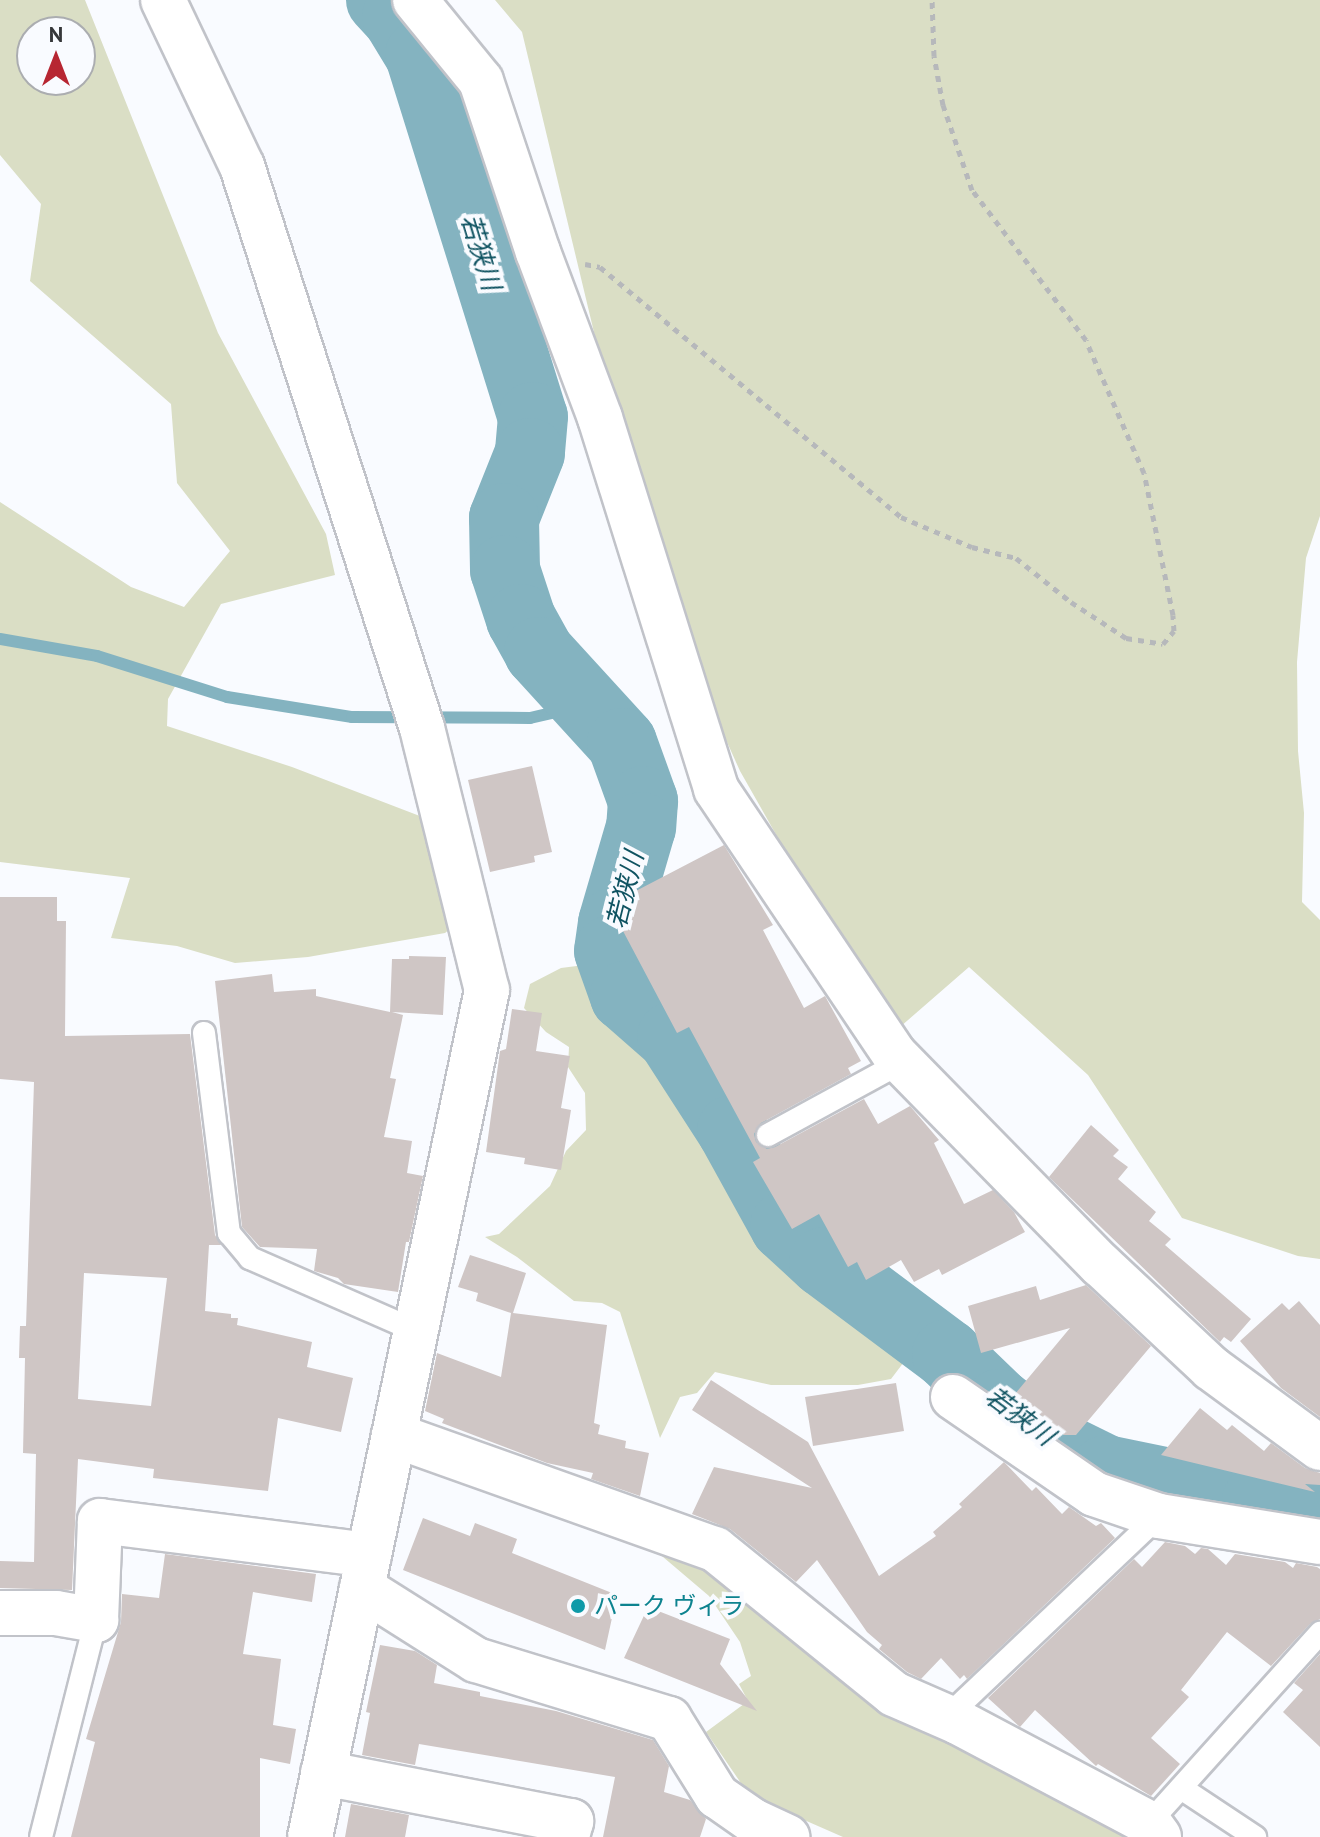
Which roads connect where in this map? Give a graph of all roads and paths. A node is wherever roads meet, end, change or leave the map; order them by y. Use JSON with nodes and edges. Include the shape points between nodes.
{"nodes":[{"id":1,"x":163,"y":0,"type":"edge"},
{"id":2,"x":415,"y":0,"type":"edge"},
{"id":3,"x":932,"y":0,"type":"edge"},
{"id":4,"x":538,"y":252,"type":"junction"},
{"id":5,"x":204,"y":1033,"type":"dead end"},
{"id":6,"x":902,"y":1062,"type":"junction"},
{"id":7,"x":768,"y":1135,"type":"dead end"},
{"id":8,"x":416,"y":1331,"type":"junction"},
{"id":9,"x":953,"y":1397,"type":"dead end"},
{"id":10,"x":394,"y":1435,"type":"junction"},
{"id":11,"x":1320,"y":1448,"type":"edge"},
{"id":12,"x":1159,"y":1516,"type":"junction"},
{"id":13,"x":1320,"y":1542,"type":"edge"},
{"id":14,"x":366,"y":1572,"type":"junction"},
{"id":15,"x":0,"y":1613,"type":"edge"},
{"id":16,"x":96,"y":1620,"type":"junction"},
{"id":17,"x":1320,"y":1633,"type":"edge"},
{"id":18,"x":947,"y":1717,"type":"junction"},
{"id":19,"x":323,"y":1773,"type":"junction"},
{"id":20,"x":1181,"y":1788,"type":"junction"},
{"id":21,"x":1154,"y":1830,"type":"edge"},
{"id":22,"x":41,"y":1837,"type":"edge"},
{"id":23,"x":310,"y":1837,"type":"edge"},
{"id":24,"x":567,"y":1837,"type":"edge"},
{"id":25,"x":787,"y":1837,"type":"edge"},
{"id":26,"x":1255,"y":1837,"type":"edge"}],
"edges":[{"from":1,"to":8,"type":"street","via":[[242,166],[422,728],[487,990]]},
{"from":2,"to":4,"type":"street","via":[[481,81]]},
{"from":3,"to":4,"type":"path","via":[[943,105],[972,190],[1086,340],[1144,473],[1173,615],[1174,631],[1163,644],[1126,638],[1016,558],[972,547],[901,517],[600,267]]},
{"from":4,"to":6,"type":"street","via":[[600,418],[716,789]]},
{"from":5,"to":8,"type":"lane","via":[[229,1233],[250,1258]]},
{"from":6,"to":7,"type":"lane"},
{"from":6,"to":11,"type":"street","via":[[1101,1265],[1211,1368]]},
{"from":8,"to":10,"type":"street"},
{"from":9,"to":12,"type":"street","via":[[1094,1494]]},
{"from":10,"to":14,"type":"street"},
{"from":10,"to":18,"type":"street","via":[[715,1549],[894,1694]]},
{"from":12,"to":13,"type":"street"},
{"from":12,"to":18,"type":"lane"},
{"from":14,"to":16,"type":"street","via":[[100,1521]]},
{"from":14,"to":19,"type":"street"},
{"from":14,"to":25,"type":"street","via":[[476,1660],[669,1719],[717,1796]]},
{"from":15,"to":16,"type":"street","via":[[56,1613]]},
{"from":16,"to":22,"type":"lane"},
{"from":17,"to":20,"type":"lane"},
{"from":18,"to":21,"type":"street"},
{"from":19,"to":23,"type":"street"},
{"from":19,"to":24,"type":"street","via":[[571,1821]]},
{"from":20,"to":21,"type":"lane"},
{"from":20,"to":26,"type":"lane"}]}
